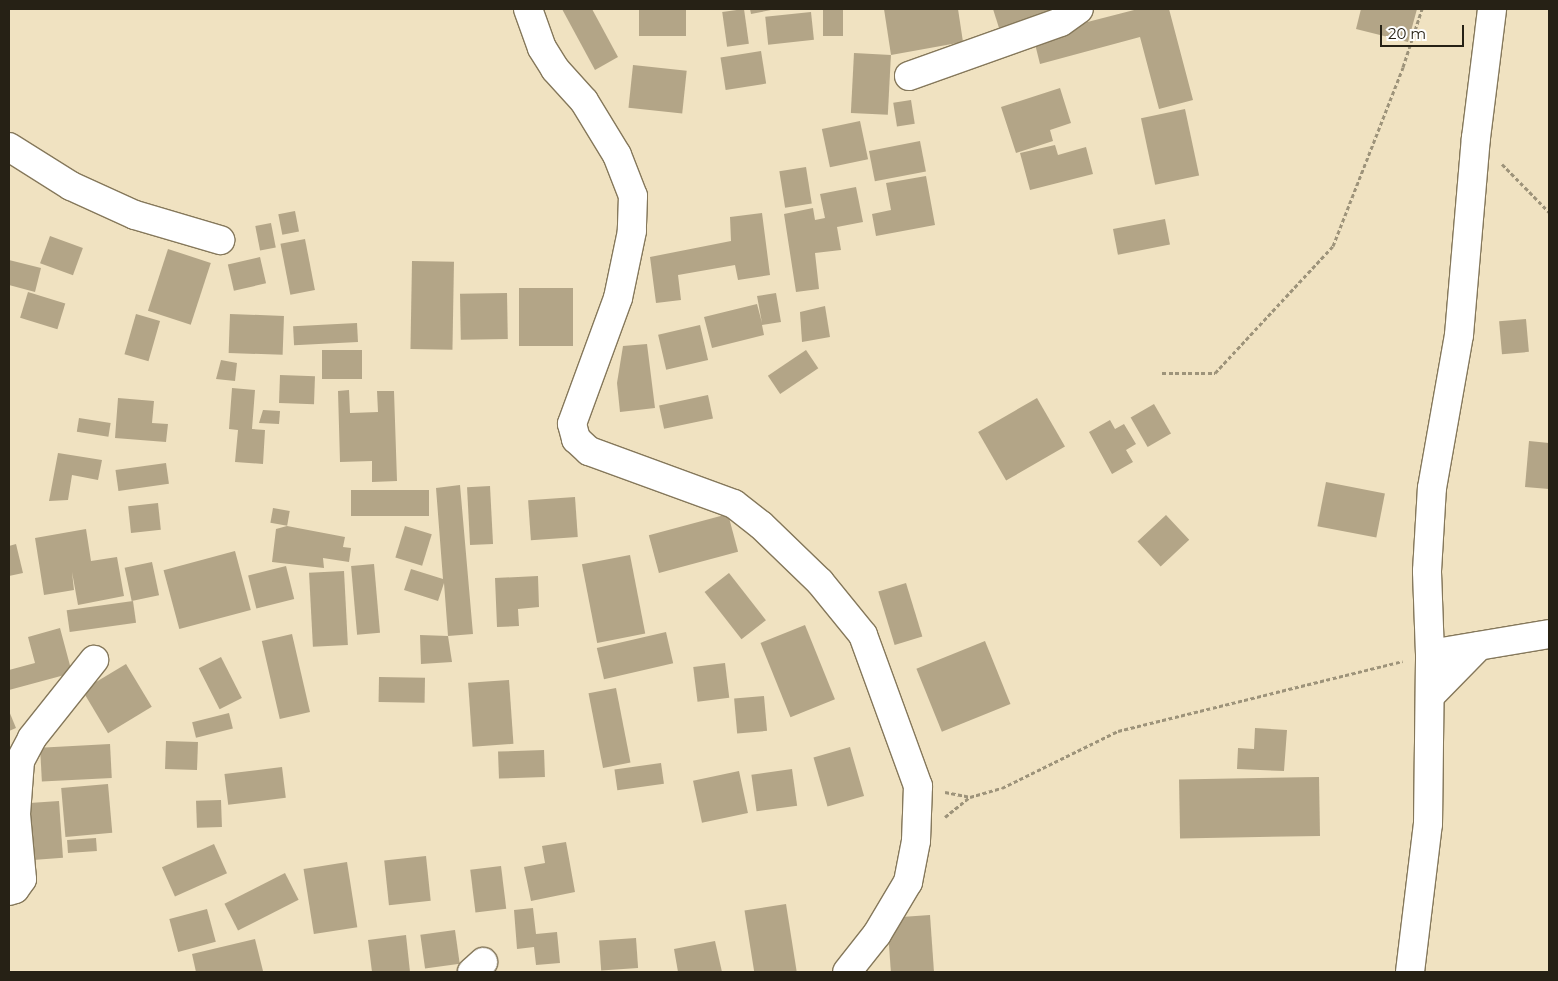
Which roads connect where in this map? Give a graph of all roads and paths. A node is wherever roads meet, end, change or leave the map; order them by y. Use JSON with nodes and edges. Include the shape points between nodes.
{"nodes":[{"id":1,"x":528,"y":9,"type":"edge"},
{"id":2,"x":1079,"y":9,"type":"edge"},
{"id":3,"x":1422,"y":9,"type":"edge"},
{"id":4,"x":1492,"y":9,"type":"edge"},
{"id":5,"x":908,"y":76,"type":"dead end"},
{"id":6,"x":1476,"y":138,"type":"junction"},
{"id":7,"x":9,"y":148,"type":"edge"},
{"id":8,"x":1549,"y":212,"type":"edge"},
{"id":9,"x":220,"y":240,"type":"dead end"},
{"id":10,"x":1162,"y":373,"type":"dead end"},
{"id":11,"x":1549,"y":634,"type":"edge"},
{"id":12,"x":1479,"y":646,"type":"junction"},
{"id":13,"x":1430,"y":654,"type":"junction"},
{"id":14,"x":94,"y":660,"type":"dead end"},
{"id":15,"x":1430,"y":696,"type":"junction"},
{"id":16,"x":918,"y":786,"type":"junction"},
{"id":17,"x":9,"y":891,"type":"edge"},
{"id":18,"x":847,"y":972,"type":"edge"},
{"id":19,"x":1410,"y":972,"type":"edge"}],
"edges":[{"from":1,"to":16,"type":"street","via":[[542,48],[554,69],[584,101],[617,155],[633,196],[632,231],[618,298],[572,424],[576,438],[589,451],[734,504],[761,525],[820,582],[863,634]]},
{"from":2,"to":5,"type":"street","via":[[1061,22]]},
{"from":3,"to":10,"type":"path","via":[[1333,246],[1215,373]]},
{"from":4,"to":6,"type":"street"},
{"from":6,"to":8,"type":"path"},
{"from":6,"to":13,"type":"street","via":[[1459,335],[1432,488],[1427,571]]},
{"from":7,"to":9,"type":"street","via":[[71,186],[135,215]]},
{"from":11,"to":12,"type":"street"},
{"from":12,"to":13,"type":"street"},
{"from":12,"to":15,"type":"street"},
{"from":13,"to":15,"type":"street"},
{"from":13,"to":16,"type":"path","via":[[1118,731],[1002,788],[970,797]]},
{"from":14,"to":17,"type":"street","via":[[32,738],[20,761],[16,814],[22,879],[15,889]]},
{"from":15,"to":19,"type":"street","via":[[1428,824]]},
{"from":16,"to":18,"type":"street","via":[[916,841],[908,882],[886,921]]}]}
